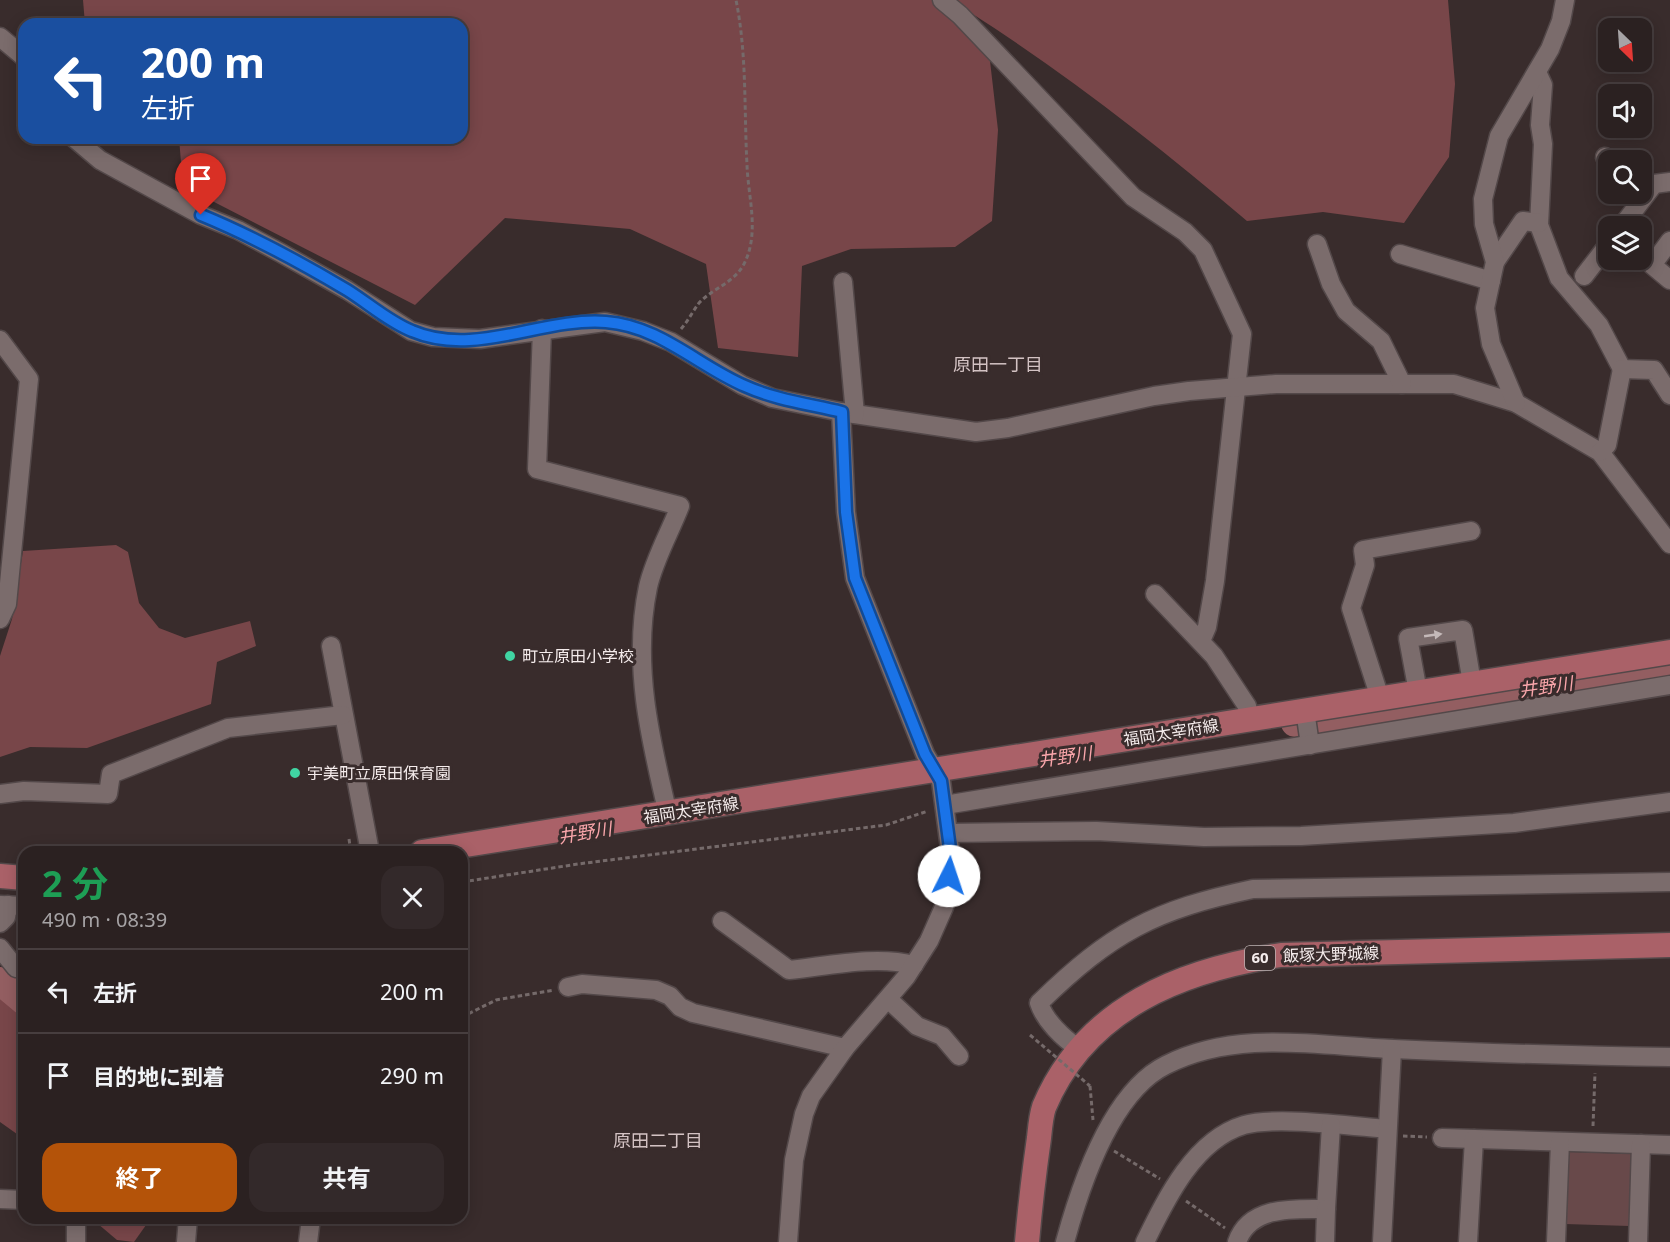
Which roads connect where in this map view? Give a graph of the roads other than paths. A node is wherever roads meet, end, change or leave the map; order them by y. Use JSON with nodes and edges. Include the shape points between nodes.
{"nodes":[{"id":1,"x":942,"y":0,"type":"edge"},
{"id":2,"x":1565,"y":0,"type":"edge"},
{"id":3,"x":0,"y":37,"type":"edge"},
{"id":4,"x":18,"y":52,"type":"edge"},
{"id":5,"x":1537,"y":72,"type":"junction"},
{"id":6,"x":81,"y":144,"type":"edge"},
{"id":7,"x":1670,"y":182,"type":"edge"},
{"id":8,"x":1652,"y":185,"type":"edge"},
{"id":9,"x":1539,"y":223,"type":"junction"},
{"id":10,"x":1670,"y":242,"type":"edge"},
{"id":11,"x":1317,"y":244,"type":"dead end"},
{"id":12,"x":1400,"y":254,"type":"dead end"},
{"id":13,"x":1598,"y":258,"type":"edge"},
{"id":14,"x":1495,"y":262,"type":"junction"},
{"id":15,"x":1584,"y":276,"type":"dead end"},
{"id":16,"x":1670,"y":280,"type":"edge"},
{"id":17,"x":1491,"y":281,"type":"junction"},
{"id":18,"x":843,"y":282,"type":"dead end"},
{"id":19,"x":542,"y":329,"type":"junction"},
{"id":20,"x":0,"y":340,"type":"edge"},
{"id":21,"x":1622,"y":369,"type":"junction"},
{"id":22,"x":1402,"y":384,"type":"junction"},
{"id":23,"x":1238,"y":387,"type":"junction"},
{"id":24,"x":1670,"y":395,"type":"edge"},
{"id":25,"x":1516,"y":403,"type":"junction"},
{"id":26,"x":848,"y":413,"type":"junction"},
{"id":27,"x":1600,"y":452,"type":"junction"},
{"id":28,"x":1471,"y":531,"type":"dead end"},
{"id":29,"x":1670,"y":544,"type":"edge"},
{"id":30,"x":1155,"y":594,"type":"dead end"},
{"id":31,"x":0,"y":619,"type":"edge"},
{"id":32,"x":1201,"y":641,"type":"junction"},
{"id":33,"x":331,"y":646,"type":"dead end"},
{"id":34,"x":1670,"y":652,"type":"edge"},
{"id":35,"x":1472,"y":683,"type":"junction"},
{"id":36,"x":1670,"y":685,"type":"edge"},
{"id":37,"x":1418,"y":692,"type":"junction"},
{"id":38,"x":1380,"y":698,"type":"junction"},
{"id":39,"x":342,"y":710,"type":"junction"},
{"id":40,"x":1305,"y":713,"type":"junction"},
{"id":41,"x":1250,"y":719,"type":"junction"},
{"id":42,"x":1310,"y":745,"type":"junction"},
{"id":43,"x":934,"y":770,"type":"junction"},
{"id":44,"x":0,"y":794,"type":"edge"},
{"id":45,"x":1670,"y":802,"type":"edge"},
{"id":46,"x":945,"y":805,"type":"junction"},
{"id":47,"x":668,"y":814,"type":"junction"},
{"id":48,"x":950,"y":833,"type":"junction"},
{"id":49,"x":369,"y":846,"type":"edge"},
{"id":50,"x":462,"y":846,"type":"edge"},
{"id":51,"x":0,"y":876,"type":"edge"},
{"id":52,"x":18,"y":878,"type":"edge"},
{"id":53,"x":1670,"y":882,"type":"edge"},
{"id":54,"x":11,"y":905,"type":"edge"},
{"id":55,"x":722,"y":921,"type":"dead end"},
{"id":56,"x":0,"y":923,"type":"edge"},
{"id":57,"x":1670,"y":945,"type":"edge"},
{"id":58,"x":0,"y":948,"type":"edge"},
{"id":59,"x":914,"y":965,"type":"junction"},
{"id":60,"x":16,"y":968,"type":"dead end"},
{"id":61,"x":568,"y":987,"type":"road end"},
{"id":62,"x":888,"y":999,"type":"junction"},
{"id":63,"x":845,"y":1048,"type":"junction"},
{"id":64,"x":1079,"y":1049,"type":"junction"},
{"id":65,"x":1392,"y":1049,"type":"junction"},
{"id":66,"x":959,"y":1056,"type":"dead end"},
{"id":67,"x":1670,"y":1057,"type":"edge"},
{"id":68,"x":1331,"y":1125,"type":"junction"},
{"id":69,"x":1387,"y":1132,"type":"junction"},
{"id":70,"x":1442,"y":1138,"type":"road end"},
{"id":71,"x":1474,"y":1139,"type":"junction"},
{"id":72,"x":1560,"y":1142,"type":"junction"},
{"id":73,"x":1641,"y":1144,"type":"junction"},
{"id":74,"x":1670,"y":1145,"type":"edge"},
{"id":75,"x":0,"y":1199,"type":"edge"},
{"id":76,"x":18,"y":1200,"type":"edge"},
{"id":77,"x":1326,"y":1209,"type":"junction"},
{"id":78,"x":76,"y":1224,"type":"edge"},
{"id":79,"x":188,"y":1224,"type":"edge"},
{"id":80,"x":310,"y":1224,"type":"edge"},
{"id":81,"x":1238,"y":1240,"type":"edge"},
{"id":82,"x":76,"y":1242,"type":"edge"},
{"id":83,"x":186,"y":1242,"type":"edge"},
{"id":84,"x":308,"y":1242,"type":"edge"},
{"id":85,"x":788,"y":1242,"type":"edge"},
{"id":86,"x":1027,"y":1242,"type":"edge"},
{"id":87,"x":1065,"y":1242,"type":"edge"},
{"id":88,"x":1145,"y":1242,"type":"edge"},
{"id":89,"x":1325,"y":1242,"type":"edge"},
{"id":90,"x":1382,"y":1242,"type":"edge"},
{"id":91,"x":1468,"y":1242,"type":"edge"},
{"id":92,"x":1556,"y":1242,"type":"edge"},
{"id":93,"x":1638,"y":1242,"type":"edge"}],
"edges":[{"from":1,"to":23,"type":"street","via":[[1133,197],[1185,232],[1203,250],[1242,334]]},
{"from":2,"to":5,"type":"street","via":[[1561,21]]},
{"from":3,"to":4,"type":"street"},
{"from":5,"to":9,"type":"street","via":[[1543,85]]},
{"from":5,"to":14,"type":"street","via":[[1498,136],[1483,199],[1484,224]]},
{"from":6,"to":19,"type":"street","via":[[100,160],[281,253],[411,331],[461,340]]},
{"from":7,"to":8,"type":"street"},
{"from":9,"to":14,"type":"street","via":[[1523,221]]},
{"from":9,"to":21,"type":"street","via":[[1559,278],[1599,325]]},
{"from":10,"to":16,"type":"street","via":[[1652,265]]},
{"from":11,"to":22,"type":"street","via":[[1331,284],[1346,311],[1381,341]]},
{"from":12,"to":17,"type":"street"},
{"from":13,"to":15,"type":"street"},
{"from":14,"to":17,"type":"street"},
{"from":17,"to":25,"type":"street","via":[[1485,308],[1491,344]]},
{"from":18,"to":26,"type":"street"},
{"from":19,"to":26,"type":"street","via":[[605,322],[643,331],[671,342],[742,385],[772,398]]},
{"from":19,"to":47,"type":"street","via":[[537,469],[680,506],[648,586],[642,640],[649,733]]},
{"from":20,"to":31,"type":"street","via":[[29,379],[7,604]]},
{"from":21,"to":24,"type":"street","via":[[1654,370]]},
{"from":21,"to":27,"type":"street","via":[[1607,445]]},
{"from":22,"to":23,"type":"street"},
{"from":22,"to":25,"type":"street","via":[[1454,384]]},
{"from":23,"to":26,"type":"street","via":[[1154,396],[976,432]]},
{"from":23,"to":32,"type":"street","via":[[1215,581]]},
{"from":25,"to":27,"type":"street"},
{"from":26,"to":43,"type":"street","via":[[846,512],[855,578]]},
{"from":27,"to":29,"type":"street"},
{"from":28,"to":38,"type":"street","via":[[1363,550],[1365,565],[1351,608]]},
{"from":30,"to":32,"type":"street"},
{"from":32,"to":41,"type":"street","via":[[1247,706]]},
{"from":33,"to":39,"type":"street"},
{"from":34,"to":35,"type":"main road","name":"福岡太宰府線"},
{"from":35,"to":37,"type":"main road","name":"福岡太宰府線"},
{"from":37,"to":35,"type":"street","one_way":true,"via":[[1408,638],[1463,630]]},
{"from":36,"to":42,"type":"street"},
{"from":37,"to":38,"type":"main road","name":"福岡太宰府線"},
{"from":38,"to":40,"type":"main road","name":"福岡太宰府線"},
{"from":39,"to":44,"type":"street","via":[[228,728],[111,774],[108,794]]},
{"from":39,"to":49,"type":"street"},
{"from":40,"to":41,"type":"main road","name":"福岡太宰府線"},
{"from":40,"to":42,"type":"street"},
{"from":41,"to":43,"type":"main road","name":"福岡太宰府線"},
{"from":42,"to":46,"type":"street"},
{"from":43,"to":46,"type":"street","via":[[941,781]]},
{"from":43,"to":47,"type":"main road","name":"福岡太宰府線"},
{"from":45,"to":48,"type":"street","via":[[1514,823],[1301,836],[1204,837],[1096,831]]},
{"from":46,"to":48,"type":"street"},
{"from":47,"to":50,"type":"main road","name":"福岡太宰府線"},
{"from":48,"to":59,"type":"street","via":[[944,907]]},
{"from":51,"to":52,"type":"main road"},
{"from":53,"to":64,"type":"street","via":[[1253,889],[1196,901],[1145,921],[1102,947],[1039,1003],[1067,1041]]},
{"from":54,"to":56,"type":"street"},
{"from":55,"to":59,"type":"street","via":[[789,970],[853,963]]},
{"from":57,"to":64,"type":"main road","name":"飯塚大野城線","number":"60","via":[[1281,955],[1241,961],[1175,980],[1119,1011]]},
{"from":58,"to":60,"type":"street"},
{"from":59,"to":62,"type":"street"},
{"from":61,"to":63,"type":"street","via":[[582,984],[656,990],[693,1013]]},
{"from":62,"to":63,"type":"street"},
{"from":62,"to":66,"type":"street","via":[[917,1026],[942,1036]]},
{"from":63,"to":85,"type":"street","via":[[811,1096],[804,1114],[794,1160]]},
{"from":64,"to":86,"type":"main road","name":"飯塚大野城線","number":"60","via":[[1044,1108]]},
{"from":65,"to":67,"type":"street"},
{"from":65,"to":69,"type":"street"},
{"from":65,"to":87,"type":"street","via":[[1296,1043],[1224,1045],[1165,1065],[1121,1108],[1100,1143]]},
{"from":68,"to":69,"type":"street"},
{"from":68,"to":77,"type":"street"},
{"from":68,"to":88,"type":"street","via":[[1244,1125],[1219,1137],[1199,1155],[1173,1189]]},
{"from":69,"to":90,"type":"street"},
{"from":70,"to":71,"type":"street"},
{"from":71,"to":72,"type":"street"},
{"from":71,"to":91,"type":"street"},
{"from":72,"to":73,"type":"street"},
{"from":72,"to":92,"type":"street"},
{"from":73,"to":74,"type":"street"},
{"from":73,"to":93,"type":"street"},
{"from":75,"to":76,"type":"street"},
{"from":77,"to":81,"type":"street","via":[[1282,1209],[1258,1217]]},
{"from":77,"to":89,"type":"street"},
{"from":78,"to":82,"type":"street"},
{"from":79,"to":83,"type":"street"},
{"from":80,"to":84,"type":"street"}]}
